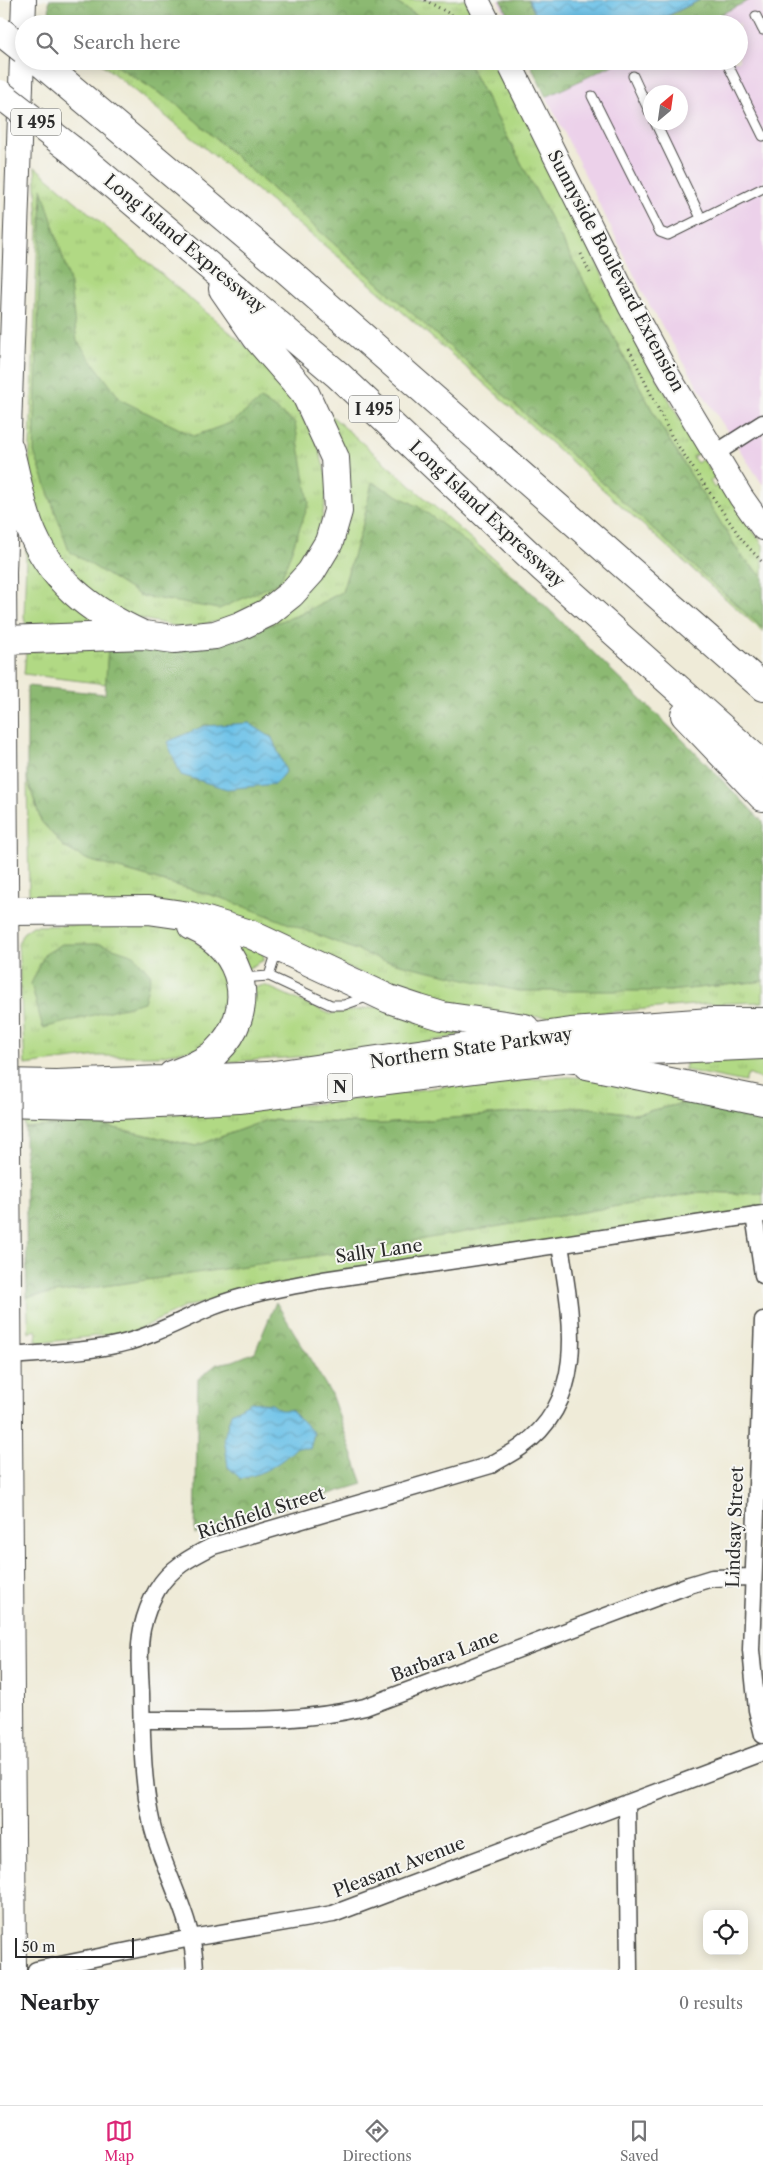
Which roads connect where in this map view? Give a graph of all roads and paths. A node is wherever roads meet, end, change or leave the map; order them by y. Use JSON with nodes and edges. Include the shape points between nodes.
{"nodes":[{"id":1,"x":24,"y":0,"type":"edge"},
{"id":2,"x":425,"y":0,"type":"edge"},
{"id":3,"x":477,"y":0,"type":"edge"},
{"id":4,"x":23,"y":15,"type":"edge"},
{"id":5,"x":451,"y":15,"type":"edge"},
{"id":6,"x":484,"y":15,"type":"edge"},
{"id":7,"x":756,"y":16,"type":"dead end"},
{"id":8,"x":763,"y":30,"type":"edge"},
{"id":9,"x":0,"y":31,"type":"edge"},
{"id":10,"x":15,"y":43,"type":"edge"},
{"id":11,"x":22,"y":70,"type":"edge"},
{"id":12,"x":50,"y":70,"type":"edge"},
{"id":13,"x":512,"y":70,"type":"edge"},
{"id":14,"x":730,"y":70,"type":"edge"},
{"id":15,"x":633,"y":76,"type":"dead end"},
{"id":16,"x":0,"y":94,"type":"edge"},
{"id":17,"x":592,"y":96,"type":"dead end"},
{"id":18,"x":643,"y":98,"type":"edge"},
{"id":19,"x":659,"y":130,"type":"edge"},
{"id":20,"x":763,"y":136,"type":"edge"},
{"id":21,"x":763,"y":188,"type":"edge"},
{"id":22,"x":702,"y":218,"type":"junction"},
{"id":23,"x":198,"y":255,"type":"junction"},
{"id":24,"x":763,"y":424,"type":"edge"},
{"id":25,"x":9,"y":448,"type":"junction"},
{"id":26,"x":716,"y":453,"type":"junction"},
{"id":27,"x":0,"y":507,"type":"edge"},
{"id":28,"x":580,"y":527,"type":"junction"},
{"id":29,"x":763,"y":528,"type":"edge"},
{"id":30,"x":6,"y":532,"type":"junction"},
{"id":31,"x":543,"y":568,"type":"junction"},
{"id":32,"x":2,"y":572,"type":"edge"},
{"id":33,"x":144,"y":635,"type":"junction"},
{"id":34,"x":4,"y":640,"type":"junction"},
{"id":35,"x":763,"y":667,"type":"edge"},
{"id":36,"x":763,"y":687,"type":"edge"},
{"id":37,"x":763,"y":765,"type":"edge"},
{"id":38,"x":763,"y":797,"type":"edge"},
{"id":39,"x":7,"y":915,"type":"junction"},
{"id":40,"x":278,"y":946,"type":"junction"},
{"id":41,"x":269,"y":976,"type":"junction"},
{"id":42,"x":239,"y":979,"type":"junction"},
{"id":43,"x":376,"y":993,"type":"junction"},
{"id":44,"x":763,"y":1022,"type":"edge"},
{"id":45,"x":571,"y":1032,"type":"junction"},
{"id":46,"x":763,"y":1045,"type":"edge"},
{"id":47,"x":560,"y":1060,"type":"junction"},
{"id":48,"x":162,"y":1078,"type":"junction"},
{"id":49,"x":0,"y":1083,"type":"edge"},
{"id":50,"x":763,"y":1101,"type":"edge"},
{"id":51,"x":0,"y":1102,"type":"edge"},
{"id":52,"x":758,"y":1214,"type":"edge"},
{"id":53,"x":560,"y":1245,"type":"junction"},
{"id":54,"x":763,"y":1275,"type":"edge"},
{"id":55,"x":763,"y":1320,"type":"edge"},
{"id":56,"x":5,"y":1356,"type":"edge"},
{"id":57,"x":5,"y":1437,"type":"edge"},
{"id":58,"x":752,"y":1576,"type":"junction"},
{"id":59,"x":6,"y":1703,"type":"edge"},
{"id":60,"x":142,"y":1720,"type":"junction"},
{"id":61,"x":763,"y":1736,"type":"edge"},
{"id":62,"x":763,"y":1752,"type":"edge"},
{"id":63,"x":627,"y":1803,"type":"junction"},
{"id":64,"x":191,"y":1938,"type":"junction"},
{"id":65,"x":14,"y":1970,"type":"edge"},
{"id":66,"x":36,"y":1970,"type":"edge"},
{"id":67,"x":195,"y":1970,"type":"edge"},
{"id":68,"x":629,"y":1970,"type":"edge"}],
"edges":[{"from":1,"to":4,"type":"main road"},
{"from":2,"to":5,"type":"path"},
{"from":3,"to":6,"type":"main road"},
{"from":7,"to":8,"type":"lane"},
{"from":9,"to":10,"type":"highway","bridge":true},
{"from":11,"to":25,"type":"main road"},
{"from":12,"to":28,"type":"highway","number":"I 495","via":[[282,266]]},
{"from":13,"to":26,"type":"main road","name":"Sunnyside Boulevard Extension","via":[[635,315]]},
{"from":14,"to":20,"type":"lane"},
{"from":15,"to":18,"type":"lane"},
{"from":16,"to":23,"type":"highway","name":"Long Island Expressway","number":"I 495","bridge":true},
{"from":17,"to":22,"type":"lane","via":[[660,232],[668,234]]},
{"from":19,"to":22,"type":"lane"},
{"from":21,"to":22,"type":"lane"},
{"from":23,"to":31,"type":"highway","name":"Long Island Expressway","number":"I 495","via":[[338,375]]},
{"from":23,"to":33,"type":"highway","via":[[257,338],[305,393],[335,458],[338,511],[329,542],[312,572],[268,613],[215,635],[174,639]]},
{"from":24,"to":26,"type":"street"},
{"from":25,"to":30,"type":"main road"},
{"from":25,"to":33,"type":"highway","via":[[30,526],[62,581],[84,603],[116,623]]},
{"from":26,"to":29,"type":"main road","name":"Sunnyside Boulevard Extension"},
{"from":27,"to":30,"type":"main road"},
{"from":28,"to":35,"type":"highway"},
{"from":28,"to":36,"type":"highway","number":"I 495"},
{"from":30,"to":32,"type":"main road"},
{"from":31,"to":37,"type":"highway","name":"Long Island Expressway","number":"I 495"},
{"from":31,"to":38,"type":"highway"},
{"from":32,"to":34,"type":"main road"},
{"from":33,"to":34,"type":"highway"},
{"from":34,"to":39,"type":"main road"},
{"from":39,"to":40,"type":"highway","via":[[148,910],[190,916]]},
{"from":39,"to":42,"type":"highway","via":[[146,918],[186,923],[206,932],[222,945],[232,957]]},
{"from":39,"to":56,"type":"main road","bridge":true},
{"from":40,"to":41,"type":"lane"},
{"from":40,"to":43,"type":"highway"},
{"from":41,"to":42,"type":"lane"},
{"from":41,"to":43,"type":"lane","via":[[331,1004],[344,1005]]},
{"from":42,"to":48,"type":"highway","via":[[242,997],[236,1022],[226,1039],[201,1062]]},
{"from":43,"to":45,"type":"highway","via":[[442,1016],[500,1026]]},
{"from":44,"to":45,"type":"highway","name":"Northern State Parkway","number":"N","via":[[711,1022]]},
{"from":45,"to":48,"type":"highway","name":"Northern State Parkway","number":"N","via":[[267,1076]]},
{"from":46,"to":47,"type":"highway","name":"Northern State Parkway","number":"N","via":[[648,1050]]},
{"from":47,"to":50,"type":"highway"},
{"from":47,"to":51,"type":"highway","name":"Northern State Parkway","number":"N","via":[[239,1099],[120,1105]]},
{"from":48,"to":49,"type":"highway","name":"Northern State Parkway","number":"N","via":[[56,1084]]},
{"from":52,"to":53,"type":"street","name":"Sally Lane"},
{"from":52,"to":54,"type":"street"},
{"from":53,"to":56,"type":"street","name":"Sally Lane","via":[[258,1292],[213,1307],[151,1335],[120,1344]]},
{"from":53,"to":60,"type":"street","name":"Richfield Street","via":[[570,1305],[572,1352],[564,1388],[543,1426],[521,1447],[490,1465],[213,1546],[185,1560],[158,1588],[142,1629]]},
{"from":55,"to":58,"type":"street","name":"Lindsay Street"},
{"from":56,"to":57,"type":"main road"},
{"from":57,"to":59,"type":"main road"},
{"from":58,"to":60,"type":"street","name":"Barbara Lane","via":[[712,1578],[689,1585],[365,1707],[334,1715]]},
{"from":58,"to":61,"type":"street","name":"Lindsay Street","via":[[753,1677]]},
{"from":59,"to":65,"type":"main road"},
{"from":60,"to":64,"type":"street","name":"Richfield Street","via":[[142,1767],[153,1826]]},
{"from":62,"to":63,"type":"street","name":"Pleasant Avenue"},
{"from":63,"to":64,"type":"street","name":"Pleasant Avenue","via":[[333,1914]]},
{"from":63,"to":68,"type":"street"},
{"from":64,"to":66,"type":"street","name":"Pleasant Avenue"},
{"from":64,"to":67,"type":"street","name":"Richfield Street"}]}
